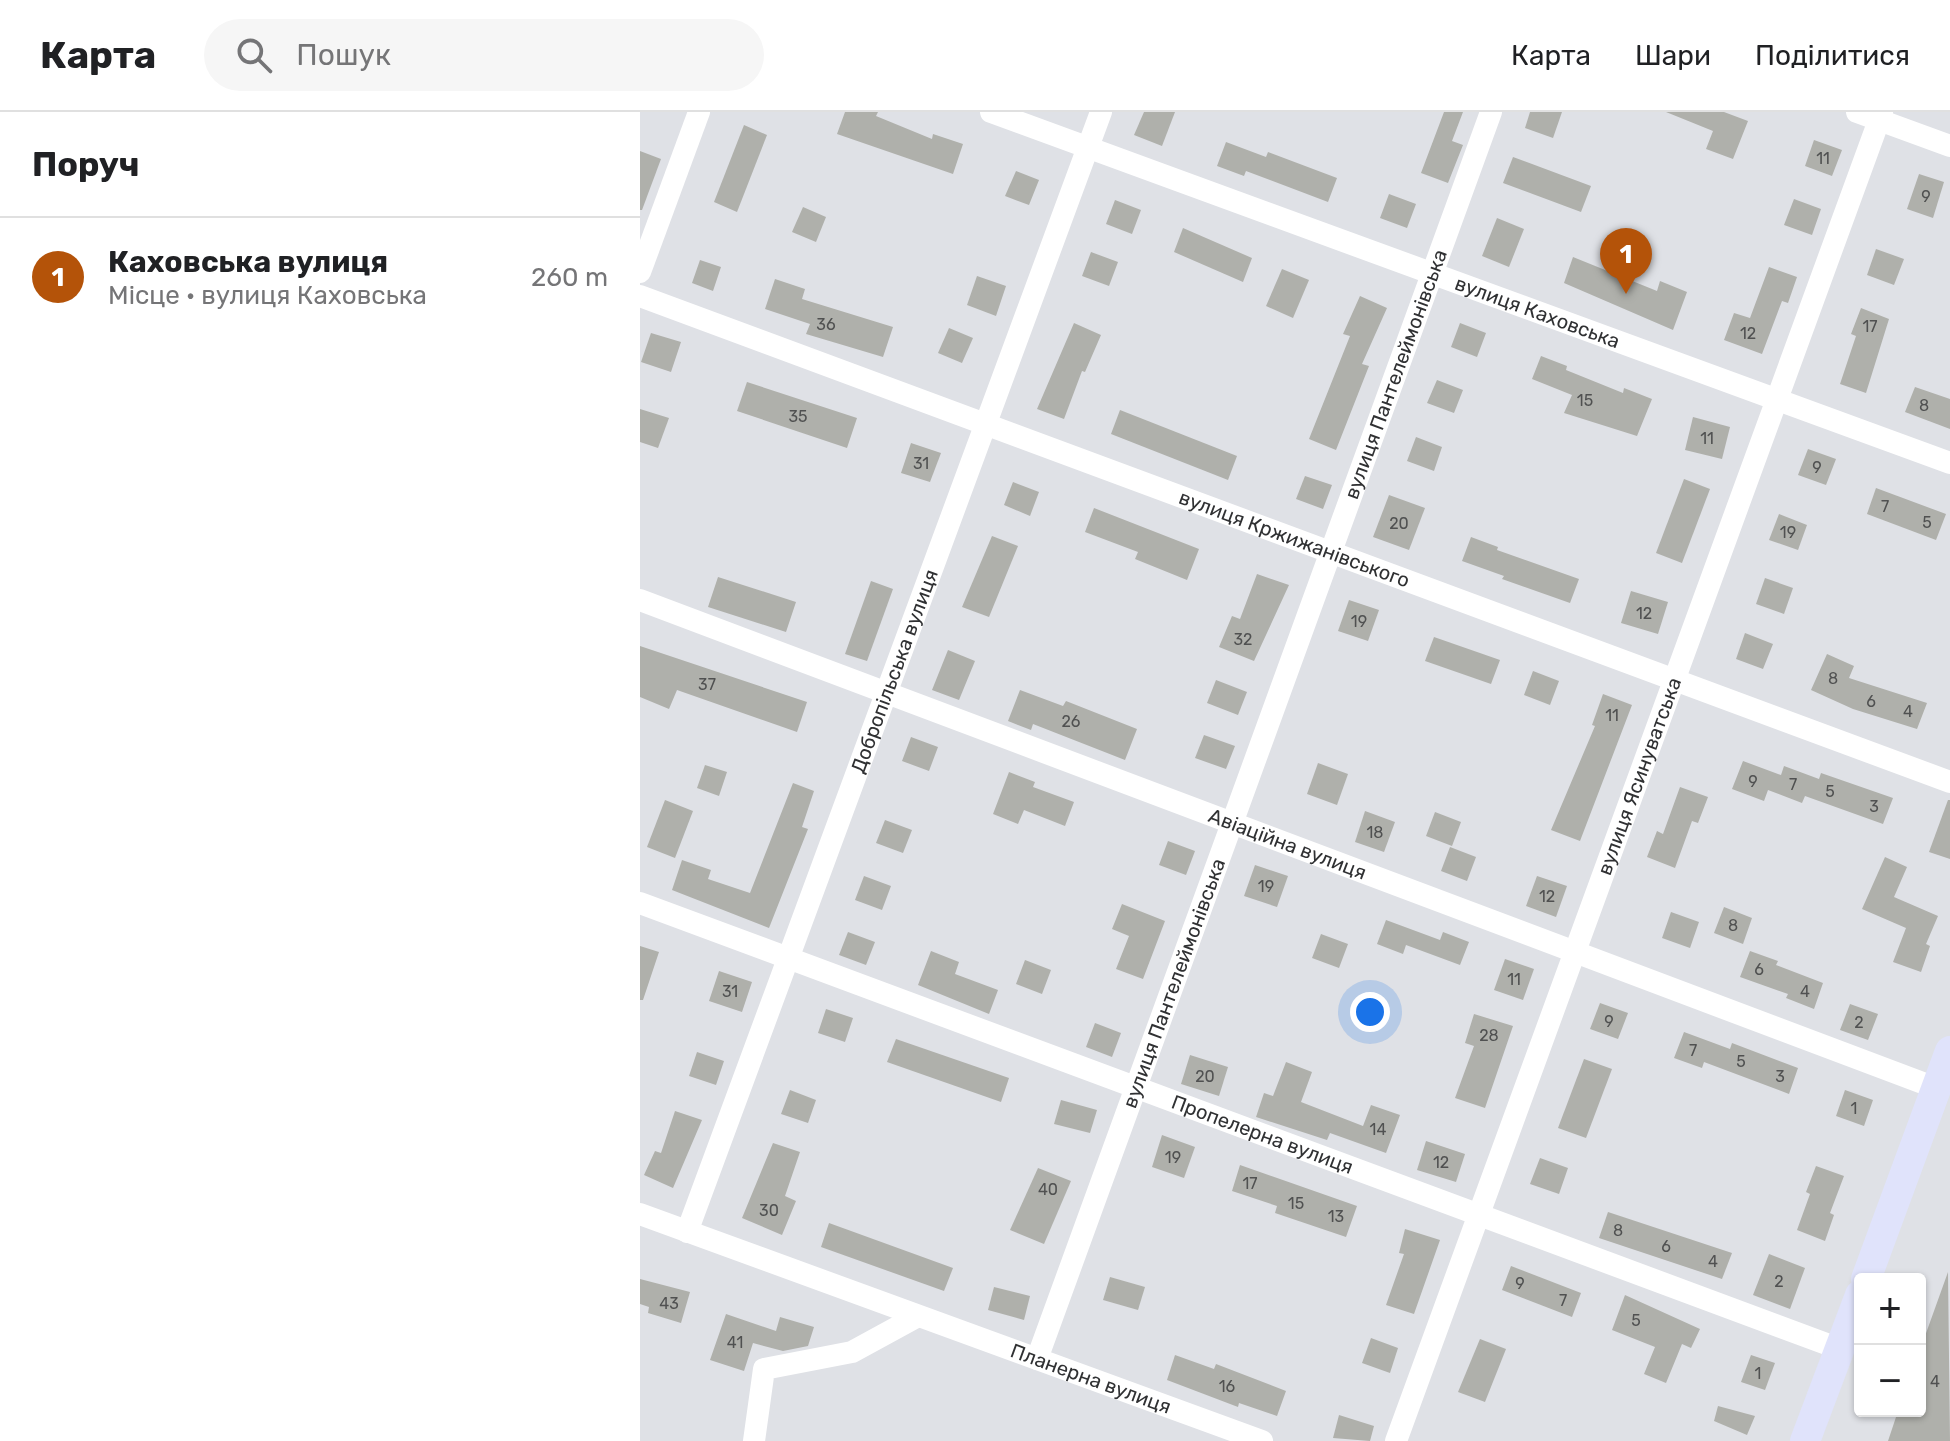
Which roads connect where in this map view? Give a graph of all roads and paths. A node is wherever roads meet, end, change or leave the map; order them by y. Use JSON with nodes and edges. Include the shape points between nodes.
{"nodes":[{"id":1,"x":699,"y":112,"type":"edge"},
{"id":2,"x":991,"y":112,"type":"edge"},
{"id":3,"x":1101,"y":112,"type":"edge"},
{"id":4,"x":1491,"y":112,"type":"edge"},
{"id":5,"x":1857,"y":112,"type":"edge"},
{"id":6,"x":1881,"y":116,"type":"edge"},
{"id":7,"x":1950,"y":146,"type":"edge"},
{"id":8,"x":1088,"y":147,"type":"junction"},
{"id":9,"x":640,"y":272,"type":"edge"},
{"id":10,"x":1433,"y":273,"type":"junction"},
{"id":11,"x":640,"y":296,"type":"edge"},
{"id":12,"x":1777,"y":400,"type":"junction"},
{"id":13,"x":986,"y":424,"type":"junction"},
{"id":14,"x":1950,"y":463,"type":"edge"},
{"id":15,"x":1331,"y":552,"type":"junction"},
{"id":16,"x":640,"y":600,"type":"edge"},
{"id":17,"x":1675,"y":680,"type":"junction"},
{"id":18,"x":888,"y":694,"type":"junction"},
{"id":19,"x":1950,"y":782,"type":"edge"},
{"id":20,"x":1232,"y":824,"type":"junction"},
{"id":21,"x":640,"y":903,"type":"edge"},
{"id":22,"x":1575,"y":952,"type":"junction"},
{"id":23,"x":791,"y":959,"type":"junction"},
{"id":24,"x":1950,"y":1051,"type":"edge"},
{"id":25,"x":1136,"y":1087,"type":"junction"},
{"id":26,"x":1936,"y":1088,"type":"junction"},
{"id":27,"x":640,"y":1214,"type":"edge"},
{"id":28,"x":1479,"y":1215,"type":"junction"},
{"id":29,"x":687,"y":1232,"type":"junction"},
{"id":30,"x":1868,"y":1273,"type":"edge"},
{"id":31,"x":1854,"y":1311,"type":"edge"},
{"id":32,"x":918,"y":1316,"type":"junction"},
{"id":33,"x":1840,"y":1349,"type":"junction"},
{"id":34,"x":1037,"y":1359,"type":"junction"},
{"id":35,"x":754,"y":1441,"type":"edge"},
{"id":36,"x":1262,"y":1441,"type":"edge"},
{"id":37,"x":1396,"y":1441,"type":"edge"},
{"id":38,"x":1805,"y":1441,"type":"edge"}],
"edges":[{"from":1,"to":9,"type":"street"},
{"from":2,"to":8,"type":"street","name":"вулиця Каховська"},
{"from":3,"to":8,"type":"street","name":"Добропільська вулиця"},
{"from":4,"to":10,"type":"street","name":"вулиця Пантелеймонівська"},
{"from":5,"to":6,"type":"street"},
{"from":6,"to":7,"type":"street"},
{"from":6,"to":12,"type":"street","name":"вулиця Ясинуватська"},
{"from":8,"to":10,"type":"street","name":"вулиця Каховська"},
{"from":8,"to":13,"type":"street","name":"Добропільська вулиця"},
{"from":10,"to":12,"type":"street","name":"вулиця Каховська"},
{"from":10,"to":15,"type":"street","name":"вулиця Пантелеймонівська"},
{"from":11,"to":13,"type":"street","name":"вулиця Кржижанівського"},
{"from":12,"to":14,"type":"street","name":"вулиця Каховська"},
{"from":12,"to":17,"type":"street","name":"вулиця Ясинуватська"},
{"from":13,"to":15,"type":"street","name":"вулиця Кржижанівського"},
{"from":13,"to":18,"type":"street","name":"Добропільська вулиця"},
{"from":15,"to":17,"type":"street","name":"вулиця Кржижанівського"},
{"from":15,"to":20,"type":"street","name":"вулиця Пантелеймонівська"},
{"from":16,"to":18,"type":"street","name":"Авіаційна вулиця"},
{"from":17,"to":19,"type":"street","name":"вулиця Кржижанівського"},
{"from":17,"to":22,"type":"street","name":"вулиця Ясинуватська"},
{"from":18,"to":20,"type":"street","name":"Авіаційна вулиця"},
{"from":18,"to":23,"type":"street","name":"Добропільська вулиця"},
{"from":20,"to":22,"type":"street","name":"Авіаційна вулиця"},
{"from":20,"to":25,"type":"street","name":"вулиця Пантелеймонівська"},
{"from":21,"to":23,"type":"street","name":"Пропелерна вулиця"},
{"from":22,"to":26,"type":"street","name":"Авіаційна вулиця"},
{"from":22,"to":28,"type":"street","name":"вулиця Ясинуватська"},
{"from":23,"to":25,"type":"street","name":"Пропелерна вулиця"},
{"from":23,"to":29,"type":"street","name":"Добропільська вулиця"},
{"from":24,"to":26,"type":"street"},
{"from":25,"to":28,"type":"street","name":"Пропелерна вулиця"},
{"from":25,"to":34,"type":"street","name":"вулиця Пантелеймонівська"},
{"from":26,"to":30,"type":"street"},
{"from":27,"to":29,"type":"street","name":"Планерна вулиця"},
{"from":28,"to":33,"type":"street","name":"Пропелерна вулиця"},
{"from":28,"to":37,"type":"street","name":"вулиця Ясинуватська"},
{"from":29,"to":32,"type":"street","name":"Планерна вулиця"},
{"from":31,"to":33,"type":"street"},
{"from":32,"to":34,"type":"street","name":"Планерна вулиця"},
{"from":32,"to":35,"type":"street","via":[[852,1352],[764,1369]]},
{"from":33,"to":38,"type":"street"},
{"from":34,"to":36,"type":"street","name":"Планерна вулиця"}]}
